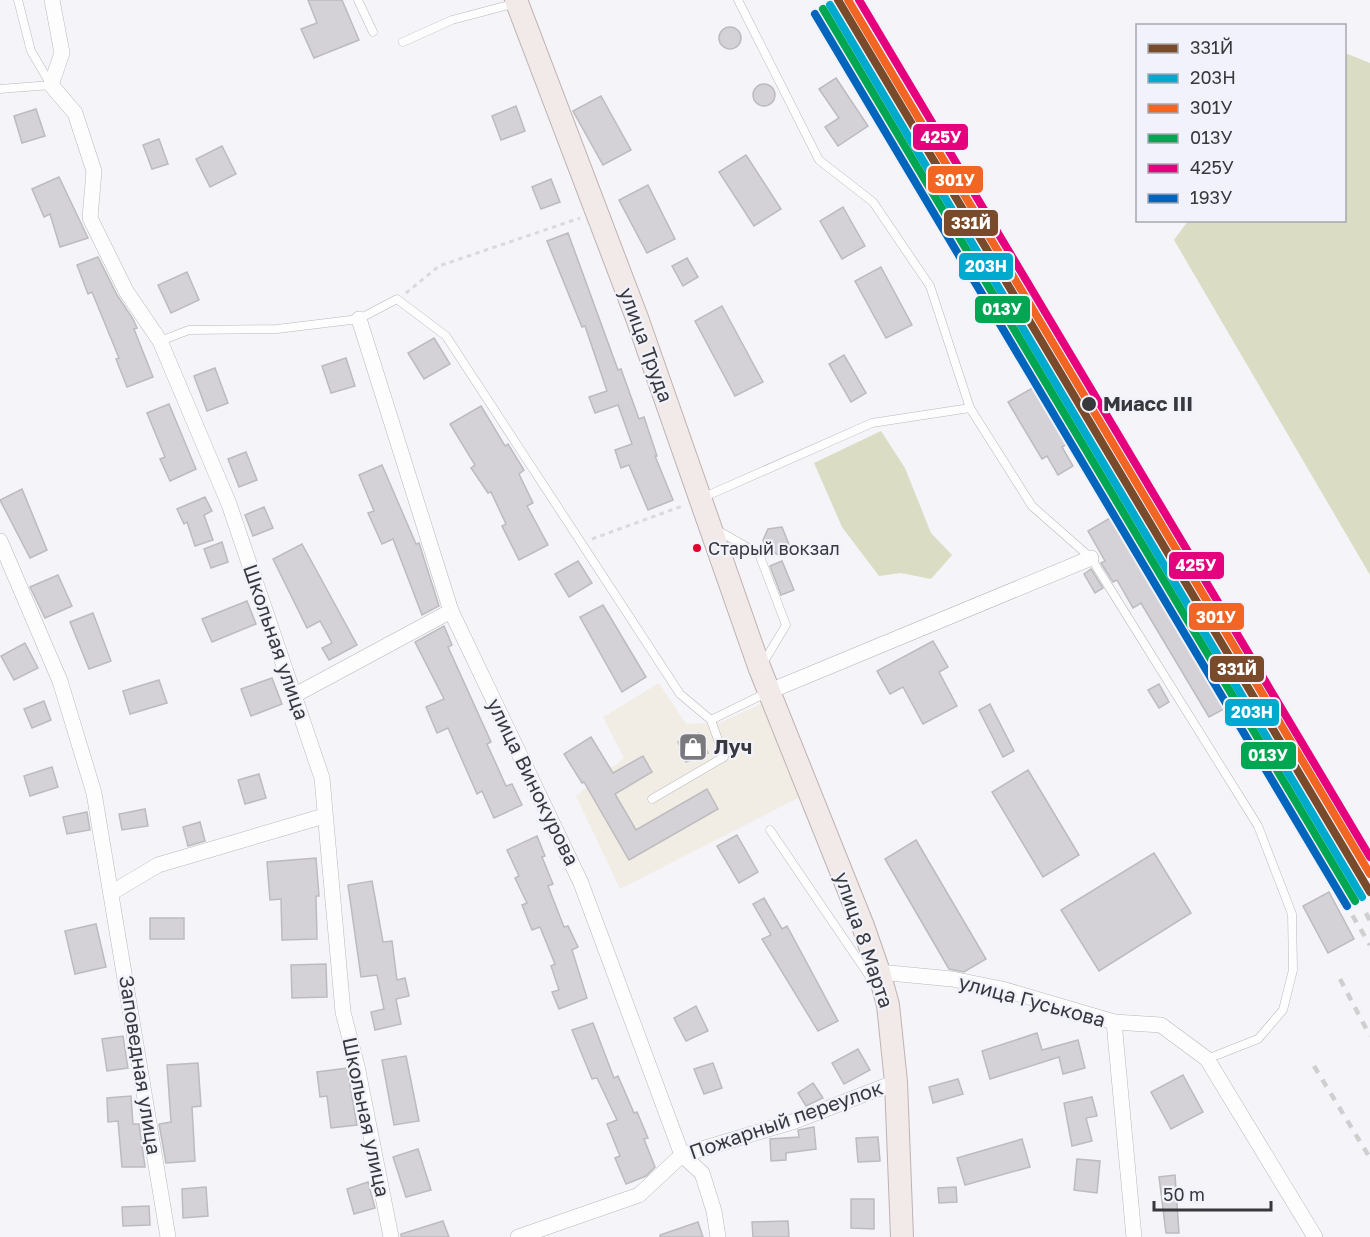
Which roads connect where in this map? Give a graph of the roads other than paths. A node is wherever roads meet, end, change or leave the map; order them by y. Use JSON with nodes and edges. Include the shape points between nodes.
{"nodes":[{"id":1,"x":18,"y":0,"type":"edge"},
{"id":2,"x":52,"y":0,"type":"edge"},
{"id":3,"x":358,"y":0,"type":"edge"},
{"id":4,"x":738,"y":0,"type":"edge"},
{"id":5,"x":517,"y":2,"type":"edge"},
{"id":6,"x":373,"y":32,"type":"dead end"},
{"id":7,"x":403,"y":42,"type":"dead end"},
{"id":8,"x":51,"y":85,"type":"junction"},
{"id":9,"x":0,"y":89,"type":"edge"},
{"id":10,"x":359,"y":319,"type":"junction"},
{"id":11,"x":160,"y":341,"type":"junction"},
{"id":12,"x":970,"y":408,"type":"junction"},
{"id":13,"x":700,"y":499,"type":"junction"},
{"id":14,"x":711,"y":526,"type":"junction"},
{"id":15,"x":0,"y":541,"type":"edge"},
{"id":16,"x":1091,"y":558,"type":"junction"},
{"id":17,"x":451,"y":611,"type":"junction"},
{"id":18,"x":760,"y":669,"type":"junction"},
{"id":19,"x":770,"y":691,"type":"junction"},
{"id":20,"x":295,"y":695,"type":"junction"},
{"id":21,"x":711,"y":720,"type":"junction"},
{"id":22,"x":652,"y":799,"type":"dead end"},
{"id":23,"x":324,"y":816,"type":"junction"},
{"id":24,"x":770,"y":830,"type":"dead end"},
{"id":25,"x":111,"y":893,"type":"junction"},
{"id":26,"x":879,"y":972,"type":"junction"},
{"id":27,"x":888,"y":1005,"type":"junction"},
{"id":28,"x":1114,"y":1022,"type":"junction"},
{"id":29,"x":1207,"y":1059,"type":"junction"},
{"id":30,"x":896,"y":1082,"type":"junction"},
{"id":31,"x":682,"y":1155,"type":"junction"},
{"id":32,"x":168,"y":1237,"type":"edge"},
{"id":33,"x":391,"y":1237,"type":"edge"},
{"id":34,"x":518,"y":1237,"type":"edge"},
{"id":35,"x":718,"y":1237,"type":"edge"},
{"id":36,"x":902,"y":1237,"type":"edge"},
{"id":37,"x":1134,"y":1237,"type":"edge"},
{"id":38,"x":1315,"y":1237,"type":"edge"}],
"edges":[{"from":1,"to":8,"type":"lane","via":[[31,51]]},
{"from":2,"to":8,"type":"street","via":[[62,53]]},
{"from":3,"to":6,"type":"lane"},
{"from":4,"to":12,"type":"lane","via":[[819,160],[873,202],[930,286]]},
{"from":5,"to":7,"type":"lane","via":[[452,20]]},
{"from":5,"to":13,"type":"main road","name":"улица Труда","via":[[637,318]]},
{"from":8,"to":9,"type":"lane"},
{"from":8,"to":11,"type":"street","name":"Школьная улица","via":[[75,113],[94,171],[90,218],[126,291]]},
{"from":10,"to":11,"type":"lane","via":[[277,329],[189,330]]},
{"from":10,"to":17,"type":"street","name":"улица Винокурова"},
{"from":10,"to":21,"type":"lane","via":[[397,299],[446,336],[680,694]]},
{"from":11,"to":20,"type":"street","name":"Школьная улица","via":[[229,504]]},
{"from":12,"to":13,"type":"lane","via":[[872,423]]},
{"from":12,"to":16,"type":"lane","via":[[1032,506]]},
{"from":13,"to":14,"type":"main road","name":"улица Труда"},
{"from":14,"to":18,"type":"main road","name":"улица Труда"},
{"from":14,"to":18,"type":"lane","via":[[759,554],[786,625]]},
{"from":15,"to":25,"type":"street","name":"Заповедная улица","via":[[60,681],[94,793]]},
{"from":16,"to":19,"type":"street"},
{"from":16,"to":29,"type":"lane","via":[[1258,826],[1292,914],[1293,970],[1283,1010],[1258,1039]]},
{"from":17,"to":20,"type":"street"},
{"from":17,"to":31,"type":"street","name":"улица Винокурова","via":[[581,883]]},
{"from":18,"to":19,"type":"main road","name":"улица Труда"},
{"from":19,"to":21,"type":"lane"},
{"from":19,"to":26,"type":"main road","name":"улица 8 Марта"},
{"from":20,"to":23,"type":"street","name":"Школьная улица","via":[[322,778]]},
{"from":21,"to":22,"type":"lane","via":[[724,757]]},
{"from":23,"to":25,"type":"street","via":[[158,865]]},
{"from":23,"to":33,"type":"street","name":"Школьная улица","via":[[343,1012]]},
{"from":24,"to":27,"type":"lane"},
{"from":25,"to":32,"type":"street","name":"Заповедная улица"},
{"from":26,"to":27,"type":"main road","name":"улица 8 Марта"},
{"from":26,"to":28,"type":"street","name":"улица Гуськова","via":[[952,979],[1002,989]]},
{"from":27,"to":30,"type":"main road","name":"улица 8 Марта"},
{"from":28,"to":29,"type":"street","via":[[1161,1024]]},
{"from":28,"to":37,"type":"street","name":"улица Гуськова"},
{"from":29,"to":38,"type":"street"},
{"from":30,"to":31,"type":"street","name":"Пожарный переулок","via":[[795,1121]]},
{"from":30,"to":36,"type":"main road","name":"улица 8 Марта"},
{"from":31,"to":34,"type":"street","name":"Пожарный переулок","via":[[639,1195]]},
{"from":31,"to":35,"type":"street","name":"улица Винокурова","via":[[702,1173]]}]}
